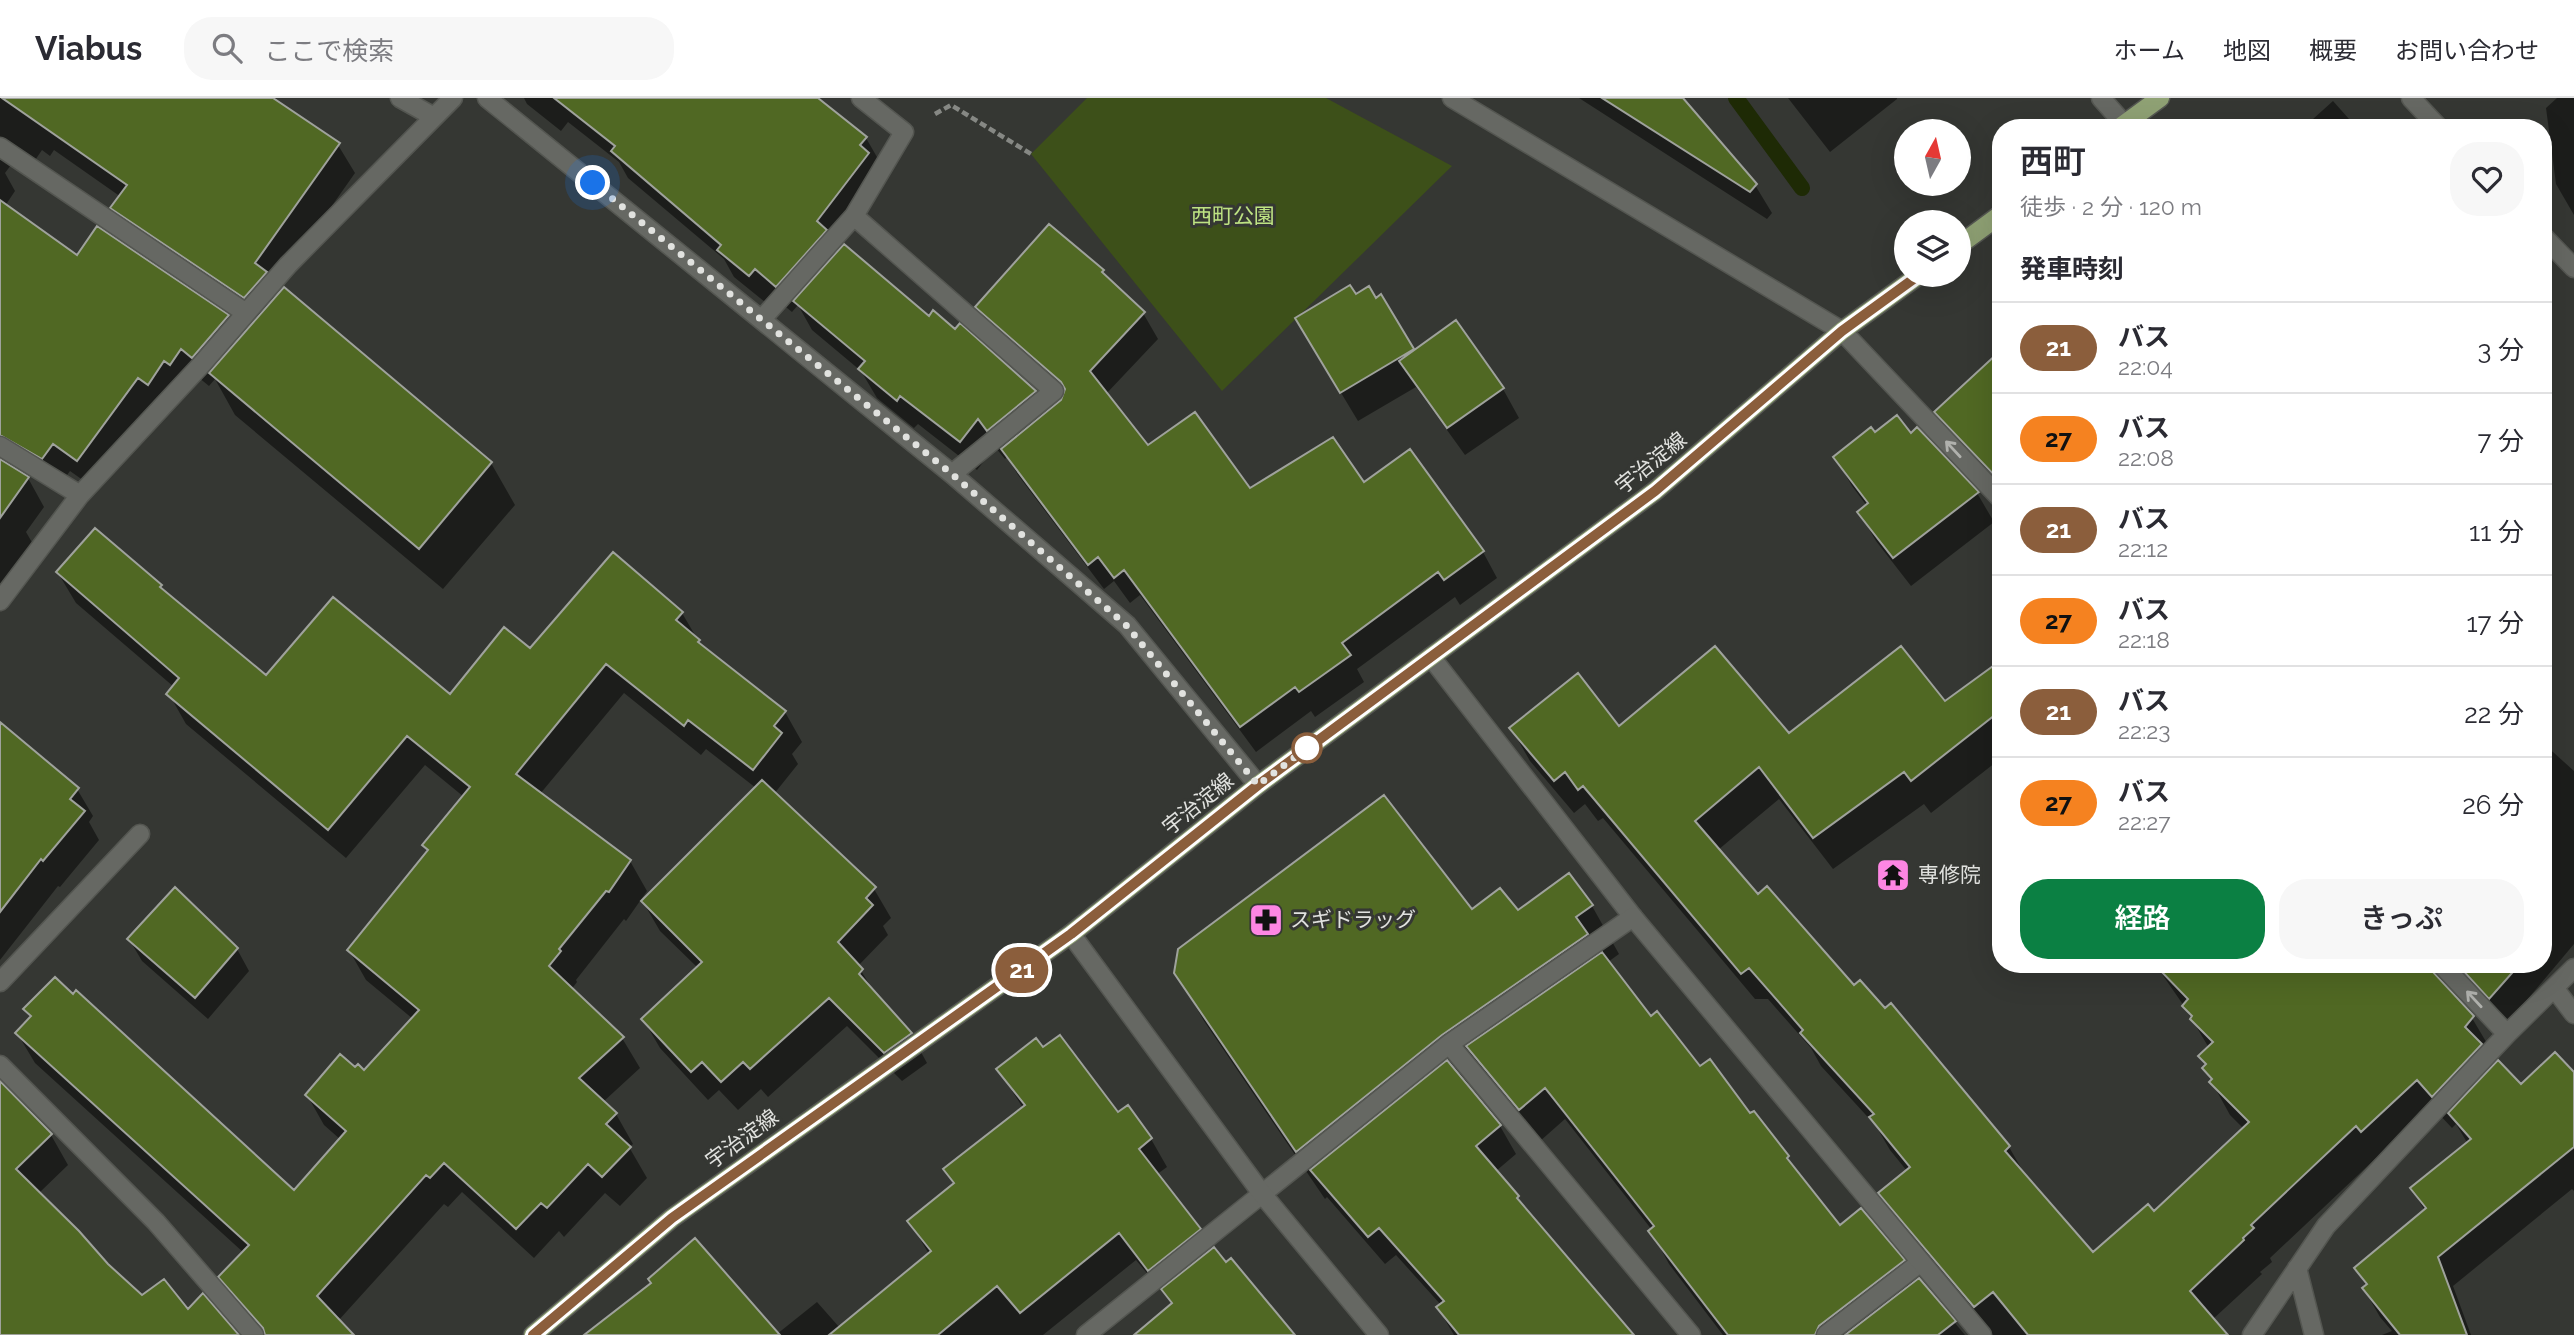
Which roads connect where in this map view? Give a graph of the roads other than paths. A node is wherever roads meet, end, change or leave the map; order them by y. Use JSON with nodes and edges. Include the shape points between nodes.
{"nodes":[{"id":1,"x":400,"y":98,"type":"edge"},
{"id":2,"x":453,"y":98,"type":"edge"},
{"id":3,"x":487,"y":98,"type":"edge"},
{"id":4,"x":861,"y":98,"type":"edge"},
{"id":5,"x":1452,"y":98,"type":"edge"},
{"id":6,"x":2101,"y":98,"type":"edge"},
{"id":7,"x":2160,"y":98,"type":"edge"},
{"id":8,"x":2411,"y":98,"type":"edge"},
{"id":9,"x":434,"y":117,"type":"junction"},
{"id":10,"x":2117,"y":119,"type":"edge"},
{"id":11,"x":2132,"y":119,"type":"edge"},
{"id":12,"x":2431,"y":119,"type":"edge"},
{"id":13,"x":0,"y":147,"type":"edge"},
{"id":14,"x":854,"y":216,"type":"junction"},
{"id":15,"x":1992,"y":221,"type":"edge"},
{"id":16,"x":1971,"y":236,"type":"edge"},
{"id":17,"x":2552,"y":245,"type":"edge"},
{"id":18,"x":2574,"y":268,"type":"edge"},
{"id":19,"x":1902,"y":287,"type":"edge"},
{"id":20,"x":246,"y":313,"type":"junction"},
{"id":21,"x":762,"y":319,"type":"junction"},
{"id":22,"x":1842,"y":331,"type":"junction"},
{"id":23,"x":0,"y":446,"type":"edge"},
{"id":24,"x":952,"y":474,"type":"junction"},
{"id":25,"x":1992,"y":490,"type":"edge"},
{"id":26,"x":80,"y":495,"type":"junction"},
{"id":27,"x":0,"y":601,"type":"edge"},
{"id":28,"x":1431,"y":657,"type":"junction"},
{"id":29,"x":1258,"y":785,"type":"junction"},
{"id":30,"x":140,"y":834,"type":"dead end"},
{"id":31,"x":1633,"y":917,"type":"junction"},
{"id":32,"x":1071,"y":934,"type":"junction"},
{"id":33,"x":2574,"y":968,"type":"edge"},
{"id":34,"x":2450,"y":973,"type":"edge"},
{"id":35,"x":0,"y":982,"type":"edge"},
{"id":36,"x":2555,"y":989,"type":"junction"},
{"id":37,"x":2574,"y":1014,"type":"edge"},
{"id":38,"x":2508,"y":1034,"type":"junction"},
{"id":39,"x":1449,"y":1044,"type":"junction"},
{"id":40,"x":0,"y":1065,"type":"edge"},
{"id":41,"x":1263,"y":1195,"type":"junction"},
{"id":42,"x":1921,"y":1262,"type":"junction"},
{"id":43,"x":2297,"y":1268,"type":"junction"},
{"id":44,"x":254,"y":1335,"type":"edge"},
{"id":45,"x":533,"y":1335,"type":"edge"},
{"id":46,"x":1086,"y":1335,"type":"edge"},
{"id":47,"x":1379,"y":1335,"type":"edge"},
{"id":48,"x":1691,"y":1335,"type":"edge"},
{"id":49,"x":1826,"y":1335,"type":"edge"},
{"id":50,"x":1982,"y":1335,"type":"edge"},
{"id":51,"x":2252,"y":1335,"type":"edge"},
{"id":52,"x":2314,"y":1335,"type":"edge"}],
"edges":[{"from":1,"to":9,"type":"street"},
{"from":2,"to":9,"type":"street"},
{"from":3,"to":21,"type":"street"},
{"from":4,"to":14,"type":"street","via":[[904,132]]},
{"from":5,"to":22,"type":"street"},
{"from":6,"to":10,"type":"street"},
{"from":7,"to":11,"type":"main road"},
{"from":8,"to":12,"type":"street"},
{"from":9,"to":20,"type":"street"},
{"from":13,"to":20,"type":"street"},
{"from":14,"to":21,"type":"street"},
{"from":14,"to":24,"type":"street","via":[[1054,391]]},
{"from":15,"to":16,"type":"main road"},
{"from":17,"to":18,"type":"street"},
{"from":19,"to":22,"type":"main road","name":"宇治淀線"},
{"from":20,"to":26,"type":"street"},
{"from":21,"to":24,"type":"street"},
{"from":25,"to":22,"type":"street","one_way":true},
{"from":22,"to":28,"type":"main road","name":"宇治淀線","via":[[1655,491]]},
{"from":23,"to":26,"type":"street"},
{"from":24,"to":29,"type":"street","via":[[1126,625]]},
{"from":26,"to":27,"type":"street"},
{"from":28,"to":29,"type":"main road","name":"宇治淀線"},
{"from":28,"to":31,"type":"street"},
{"from":29,"to":32,"type":"main road","name":"宇治淀線"},
{"from":30,"to":35,"type":"street"},
{"from":31,"to":39,"type":"street"},
{"from":31,"to":42,"type":"street"},
{"from":32,"to":41,"type":"street"},
{"from":32,"to":45,"type":"main road","name":"宇治淀線","via":[[672,1218]]},
{"from":33,"to":36,"type":"street"},
{"from":38,"to":34,"type":"street","one_way":true},
{"from":36,"to":37,"type":"street"},
{"from":36,"to":38,"type":"street"},
{"from":38,"to":43,"type":"street","via":[[2326,1226]]},
{"from":39,"to":41,"type":"street"},
{"from":39,"to":48,"type":"street"},
{"from":40,"to":44,"type":"street","via":[[156,1222]]},
{"from":41,"to":46,"type":"street"},
{"from":41,"to":47,"type":"street"},
{"from":42,"to":49,"type":"street"},
{"from":42,"to":50,"type":"street"},
{"from":43,"to":51,"type":"street"},
{"from":43,"to":52,"type":"street"}]}
